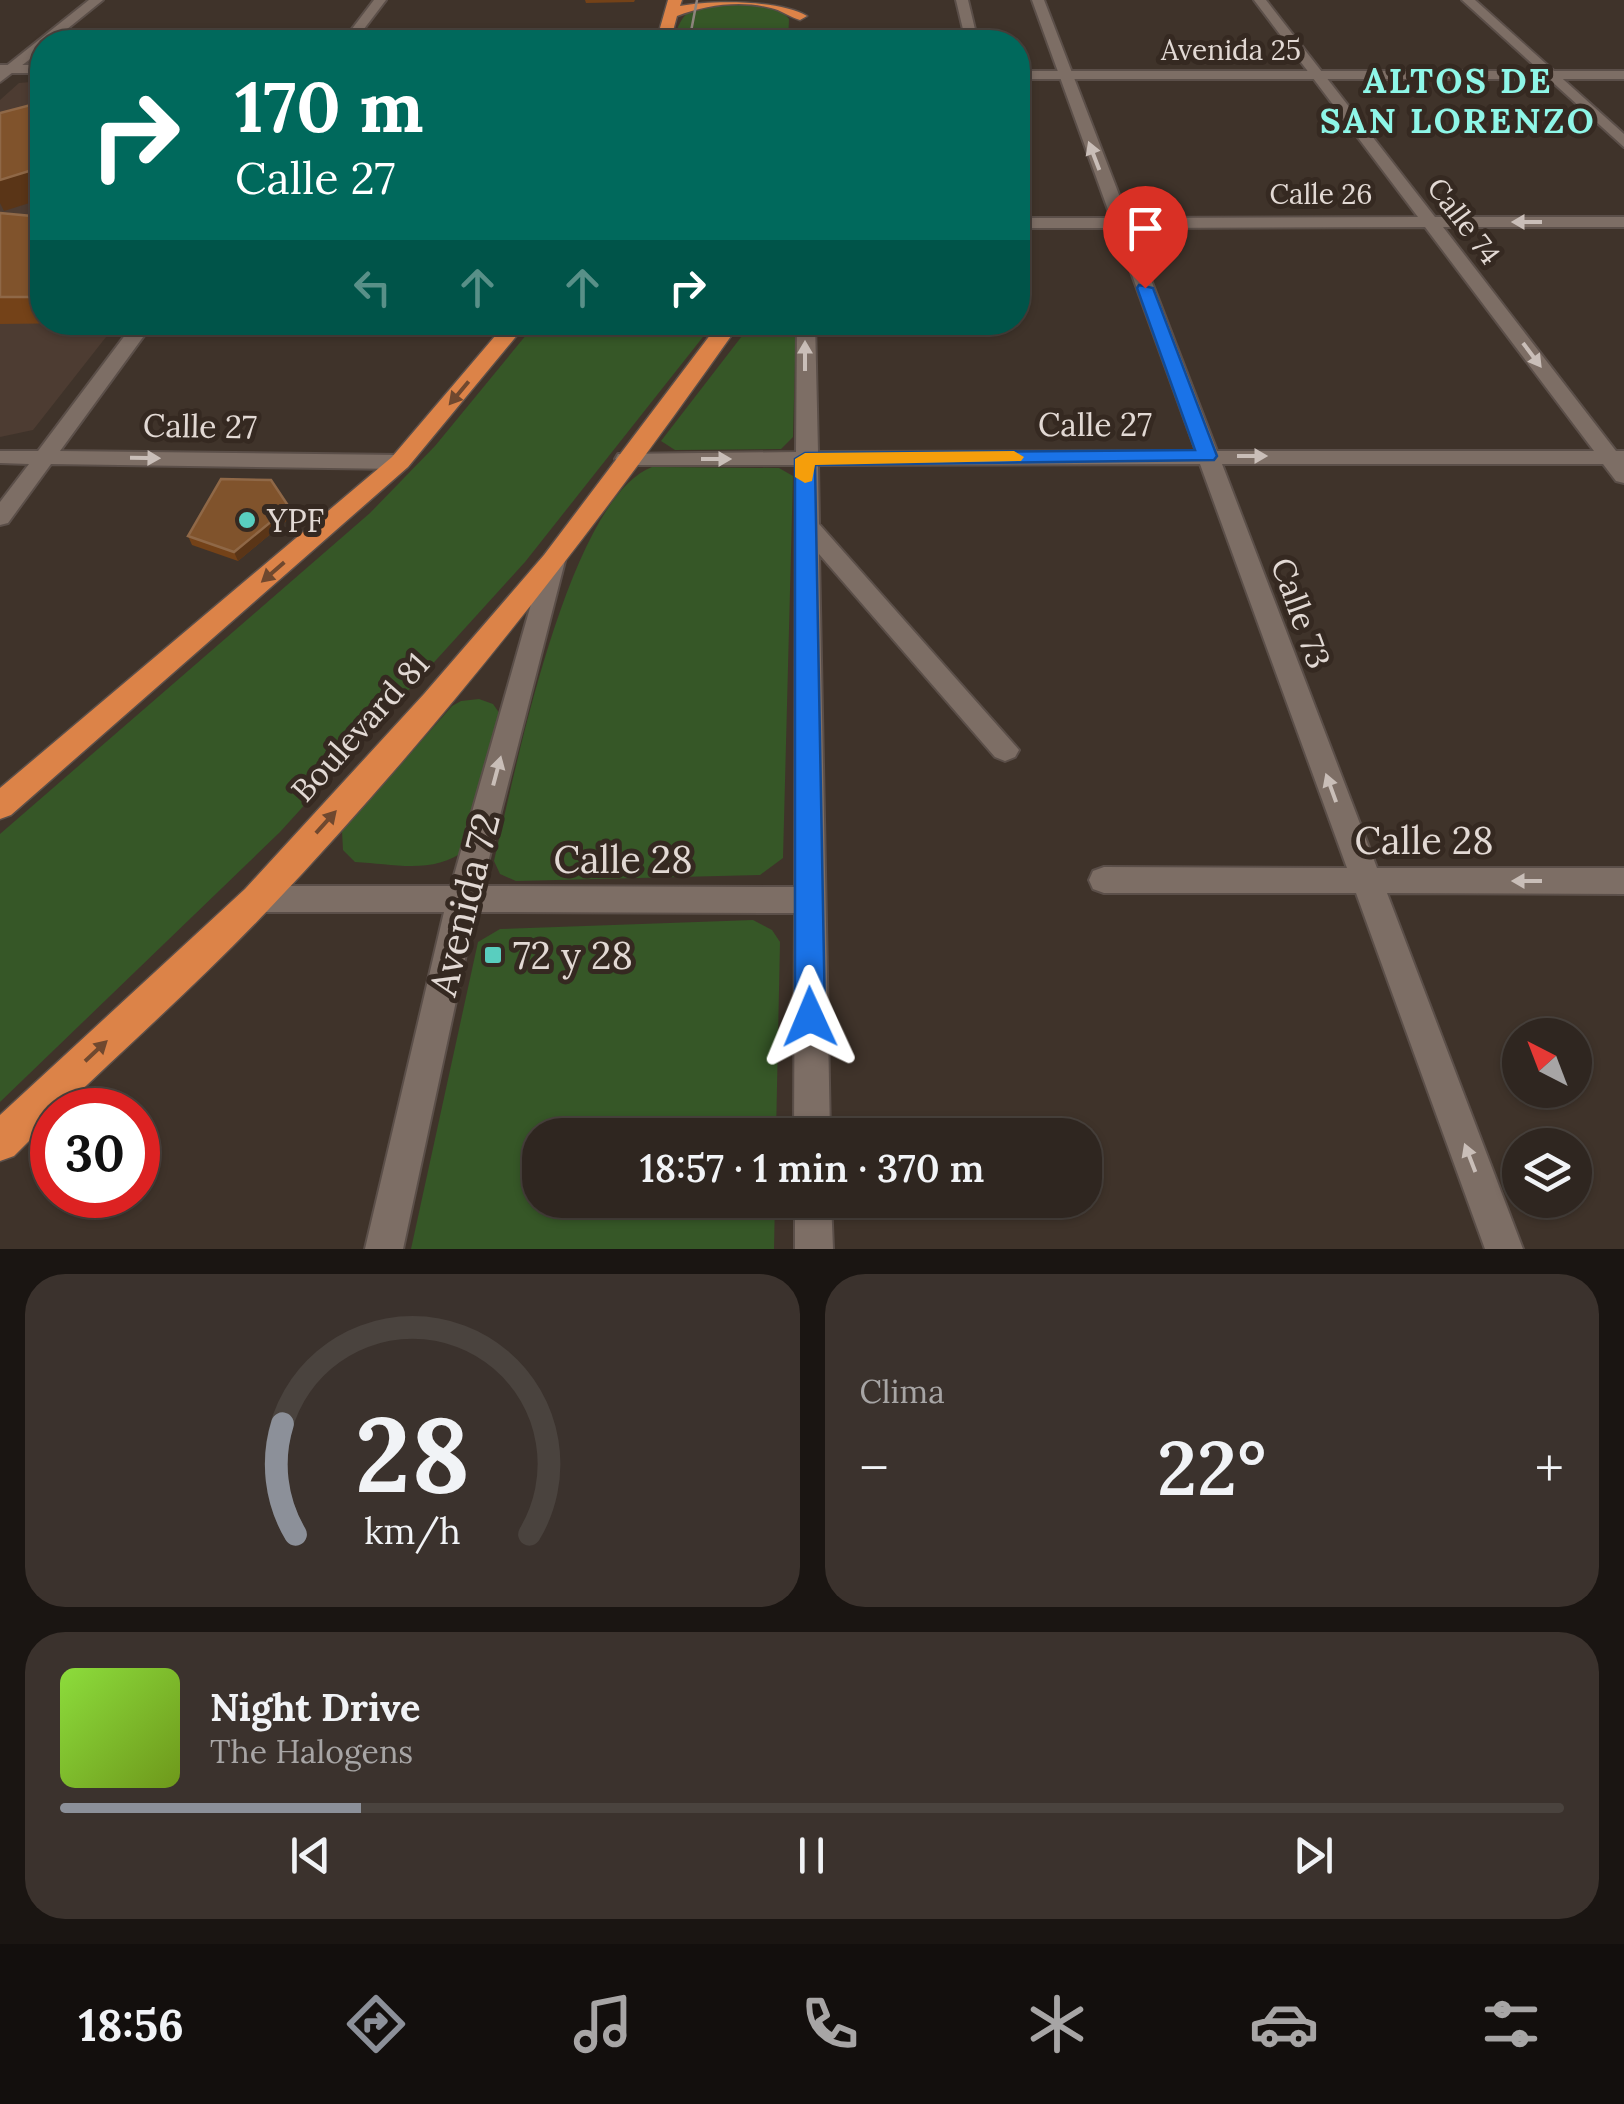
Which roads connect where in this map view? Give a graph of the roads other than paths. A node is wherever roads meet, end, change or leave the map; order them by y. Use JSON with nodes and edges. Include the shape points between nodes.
{"nodes":[{"id":1,"x":97,"y":0,"type":"edge"},
{"id":2,"x":380,"y":0,"type":"edge"},
{"id":3,"x":735,"y":0,"type":"edge"},
{"id":4,"x":962,"y":0,"type":"edge"},
{"id":5,"x":1038,"y":0,"type":"edge"},
{"id":6,"x":1260,"y":0,"type":"edge"},
{"id":7,"x":1468,"y":0,"type":"edge"},
{"id":8,"x":673,"y":7,"type":"edge"},
{"id":9,"x":800,"y":15,"type":"edge"},
{"id":10,"x":59,"y":30,"type":"edge"},
{"id":11,"x":357,"y":30,"type":"edge"},
{"id":12,"x":969,"y":30,"type":"edge"},
{"id":13,"x":30,"y":53,"type":"edge"},
{"id":14,"x":1624,"y":64,"type":"edge"},
{"id":15,"x":1030,"y":66,"type":"edge"},
{"id":16,"x":30,"y":70,"type":"edge"},
{"id":17,"x":1064,"y":70,"type":"junction"},
{"id":18,"x":1314,"y":70,"type":"junction"},
{"id":19,"x":1545,"y":70,"type":"junction"},
{"id":20,"x":4,"y":72,"type":"edge"},
{"id":21,"x":1030,"y":74,"type":"edge"},
{"id":22,"x":1624,"y":75,"type":"edge"},
{"id":23,"x":1624,"y":142,"type":"edge"},
{"id":24,"x":1120,"y":221,"type":"junction"},
{"id":25,"x":1430,"y":222,"type":"junction"},
{"id":26,"x":1624,"y":222,"type":"edge"},
{"id":27,"x":1030,"y":223,"type":"edge"},
{"id":28,"x":136,"y":335,"type":"edge"},
{"id":29,"x":507,"y":335,"type":"edge"},
{"id":30,"x":721,"y":335,"type":"edge"},
{"id":31,"x":806,"y":335,"type":"edge"},
{"id":32,"x":48,"y":456,"type":"junction"},
{"id":33,"x":1207,"y":456,"type":"junction"},
{"id":34,"x":1616,"y":456,"type":"edge"},
{"id":35,"x":0,"y":457,"type":"edge"},
{"id":36,"x":626,"y":459,"type":"junction"},
{"id":37,"x":805,"y":459,"type":"junction"},
{"id":38,"x":400,"y":462,"type":"junction"},
{"id":39,"x":1624,"y":476,"type":"edge"},
{"id":40,"x":0,"y":518,"type":"edge"},
{"id":41,"x":805,"y":523,"type":"junction"},
{"id":42,"x":553,"y":560,"type":"junction"},
{"id":43,"x":1005,"y":750,"type":"dead end"},
{"id":44,"x":0,"y":806,"type":"edge"},
{"id":45,"x":1104,"y":880,"type":"dead end"},
{"id":46,"x":1365,"y":880,"type":"junction"},
{"id":47,"x":1624,"y":881,"type":"edge"},
{"id":48,"x":257,"y":899,"type":"junction"},
{"id":49,"x":463,"y":899,"type":"junction"},
{"id":50,"x":808,"y":900,"type":"junction"},
{"id":51,"x":812,"y":1118,"type":"edge"},
{"id":52,"x":0,"y":1142,"type":"edge"},
{"id":53,"x":813,"y":1218,"type":"edge"},
{"id":54,"x":384,"y":1249,"type":"edge"},
{"id":55,"x":814,"y":1249,"type":"edge"},
{"id":56,"x":1504,"y":1249,"type":"edge"}],
"edges":[{"from":1,"to":10,"type":"street"},
{"from":2,"to":11,"type":"street"},
{"from":3,"to":8,"type":"highway"},
{"from":3,"to":9,"type":"highway","via":[[775,4]]},
{"from":4,"to":12,"type":"street"},
{"from":5,"to":17,"type":"street","name":"Calle 73"},
{"from":6,"to":18,"type":"street","name":"Calle 74"},
{"from":7,"to":19,"type":"street"},
{"from":13,"to":20,"type":"street"},
{"from":14,"to":19,"type":"street","name":"Avenida 25"},
{"from":15,"to":17,"type":"street","name":"Avenida 25"},
{"from":16,"to":20,"type":"street"},
{"from":17,"to":18,"type":"street","name":"Avenida 25"},
{"from":17,"to":21,"type":"street","name":"Avenida 25"},
{"from":24,"to":17,"type":"street","name":"Calle 73","one_way":true},
{"from":18,"to":19,"type":"street","name":"Avenida 25"},
{"from":18,"to":25,"type":"street","name":"Calle 74"},
{"from":19,"to":22,"type":"street","name":"Avenida 25"},
{"from":19,"to":23,"type":"street"},
{"from":24,"to":25,"type":"street","name":"Calle 26"},
{"from":24,"to":27,"type":"street","name":"Calle 26"},
{"from":24,"to":33,"type":"street","name":"Calle 73"},
{"from":26,"to":25,"type":"street","name":"Calle 26","one_way":true},
{"from":25,"to":34,"type":"street","name":"Calle 74","one_way":true},
{"from":28,"to":32,"type":"street"},
{"from":29,"to":38,"type":"highway","one_way":true},
{"from":30,"to":36,"type":"highway","name":"Boulevard 81"},
{"from":37,"to":31,"type":"street","one_way":true},
{"from":32,"to":35,"type":"street","name":"Calle 27"},
{"from":32,"to":38,"type":"street","name":"Calle 27","one_way":true},
{"from":32,"to":40,"type":"street"},
{"from":33,"to":34,"type":"street","name":"Calle 27","one_way":true},
{"from":33,"to":37,"type":"street","name":"Calle 27"},
{"from":46,"to":33,"type":"street","name":"Calle 73","one_way":true},
{"from":34,"to":39,"type":"street","name":"Calle 74"},
{"from":36,"to":37,"type":"street","name":"Calle 27","one_way":true},
{"from":36,"to":42,"type":"highway","name":"Boulevard 81"},
{"from":37,"to":41,"type":"street"},
{"from":38,"to":44,"type":"highway","one_way":true},
{"from":41,"to":43,"type":"street"},
{"from":41,"to":50,"type":"street"},
{"from":48,"to":42,"type":"highway","name":"Boulevard 81","one_way":true},
{"from":49,"to":42,"type":"street","name":"Avenida 72","one_way":true},
{"from":45,"to":46,"type":"street","name":"Calle 28"},
{"from":47,"to":46,"type":"street","name":"Calle 28","one_way":true},
{"from":56,"to":46,"type":"street","name":"Calle 73","one_way":true},
{"from":48,"to":49,"type":"street","name":"Calle 28"},
{"from":52,"to":48,"type":"highway","name":"Boulevard 81","one_way":true},
{"from":49,"to":50,"type":"street","name":"Calle 28"},
{"from":49,"to":54,"type":"street","name":"Avenida 72"},
{"from":50,"to":51,"type":"street"},
{"from":53,"to":55,"type":"street"}]}
